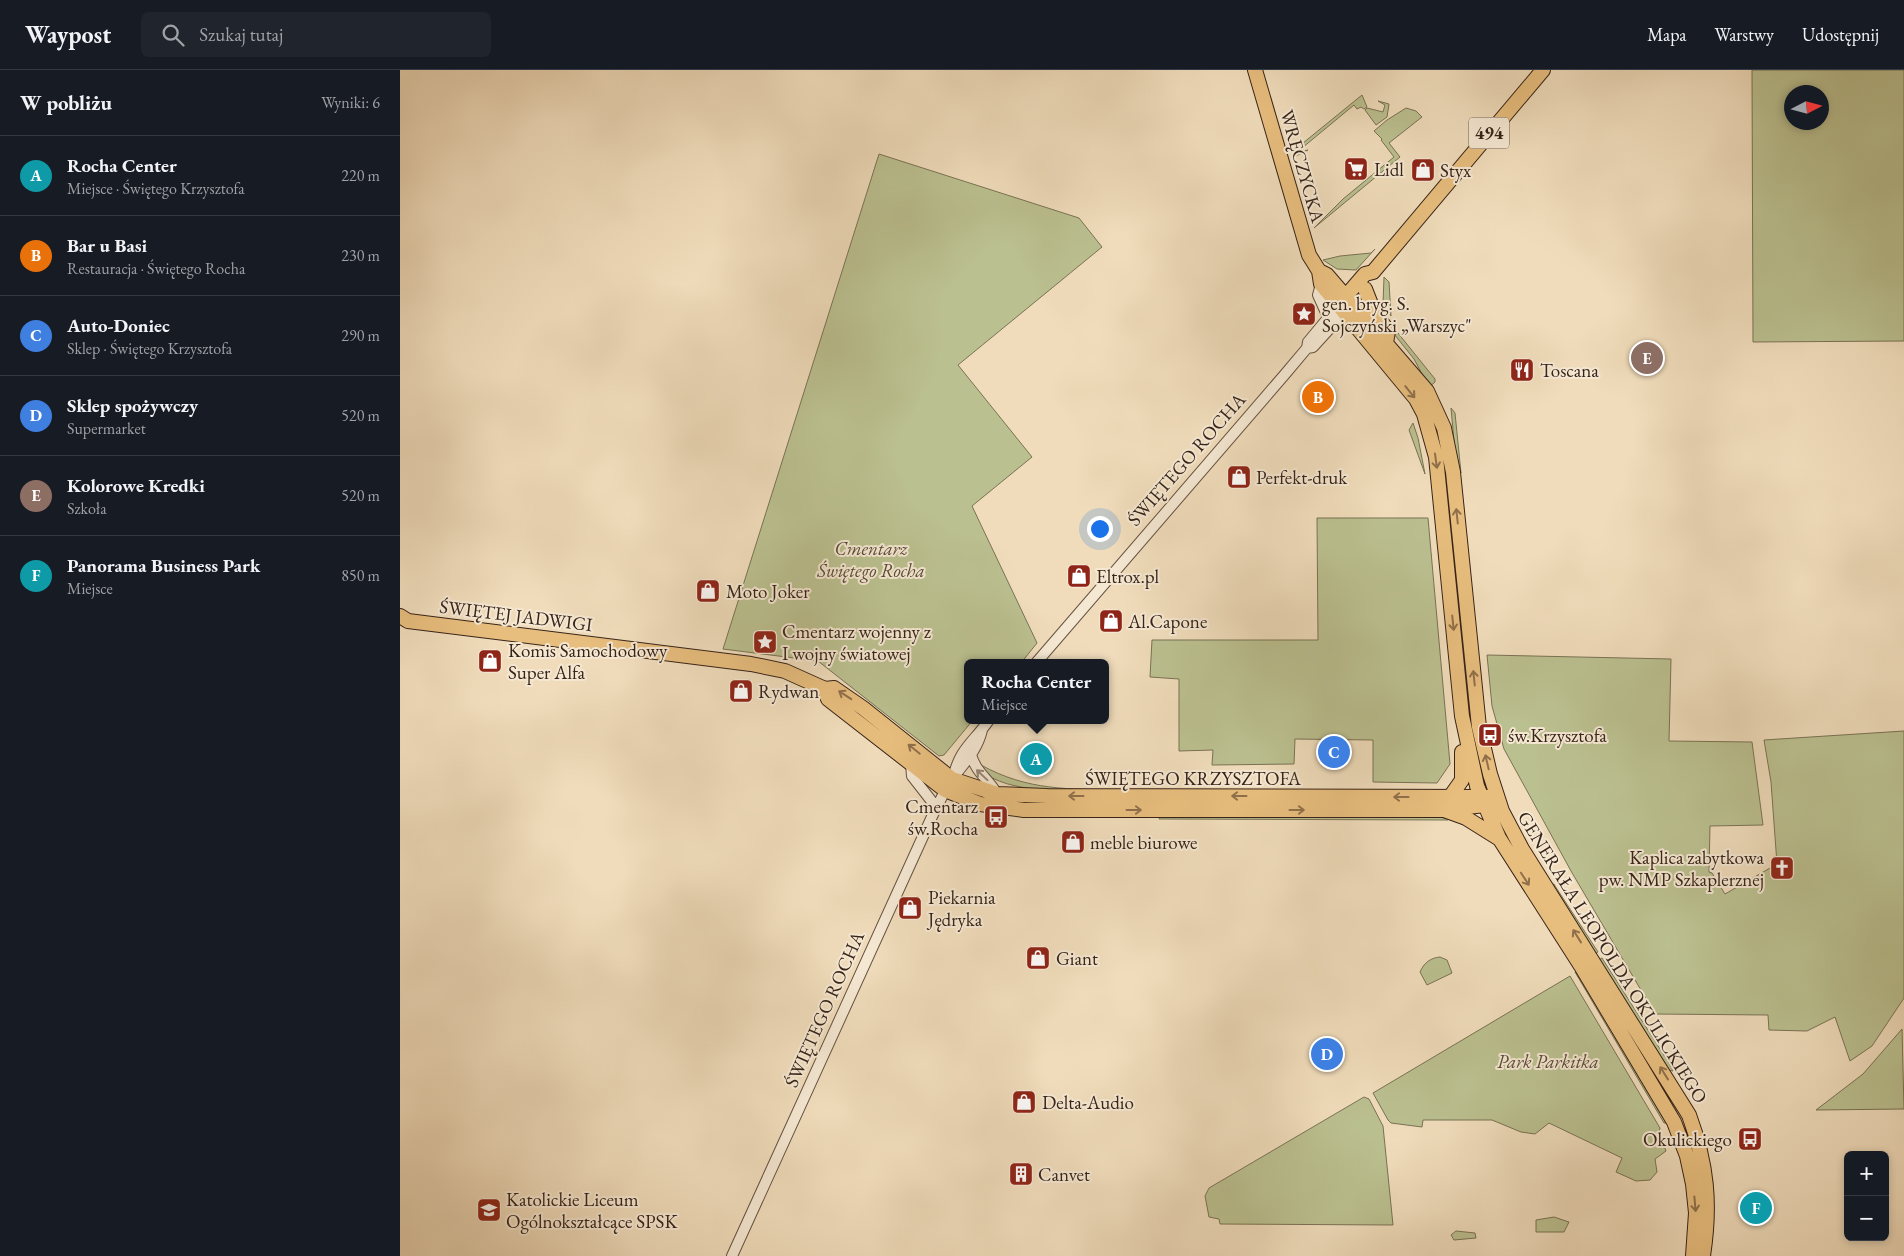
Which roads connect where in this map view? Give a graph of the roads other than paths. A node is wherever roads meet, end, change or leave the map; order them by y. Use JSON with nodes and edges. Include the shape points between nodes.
{"nodes":[{"id":1,"x":1256,"y":70,"type":"edge"},
{"id":2,"x":1543,"y":70,"type":"edge"},
{"id":3,"x":1372,"y":272,"type":"junction"},
{"id":4,"x":1320,"y":278,"type":"junction"},
{"id":5,"x":1366,"y":289,"type":"junction"},
{"id":6,"x":1345,"y":305,"type":"junction"},
{"id":7,"x":1328,"y":317,"type":"junction"},
{"id":8,"x":1386,"y":343,"type":"junction"},
{"id":9,"x":1306,"y":348,"type":"junction"},
{"id":10,"x":403,"y":621,"type":"edge"},
{"id":11,"x":1039,"y":659,"type":"edge"},
{"id":12,"x":825,"y":689,"type":"junction"},
{"id":13,"x":986,"y":724,"type":"edge"},
{"id":14,"x":1463,"y":725,"type":"junction"},
{"id":15,"x":982,"y":730,"type":"junction"},
{"id":16,"x":971,"y":755,"type":"junction"},
{"id":17,"x":911,"y":764,"type":"junction"},
{"id":18,"x":949,"y":784,"type":"junction"},
{"id":19,"x":997,"y":794,"type":"junction"},
{"id":20,"x":1450,"y":797,"type":"junction"},
{"id":21,"x":1497,"y":797,"type":"junction"},
{"id":22,"x":1482,"y":801,"type":"junction"},
{"id":23,"x":936,"y":808,"type":"junction"},
{"id":24,"x":1443,"y":810,"type":"junction"},
{"id":25,"x":1499,"y":838,"type":"junction"},
{"id":26,"x":732,"y":1256,"type":"edge"},
{"id":27,"x":1693,"y":1256,"type":"edge"},
{"id":28,"x":1703,"y":1256,"type":"edge"}],
"edges":[{"from":1,"to":4,"type":"main road","name":"WRĘCZYCKA","via":[[1309,255]]},
{"from":2,"to":3,"type":"main road","name":"ŚWIĘTEGO ROCHA","number":"494"},
{"from":3,"to":5,"type":"main road","name":"ŚWIĘTEGO ROCHA","number":"494","via":[[1372,281]]},
{"from":3,"to":6,"type":"main road","name":"ŚWIĘTEGO ROCHA","number":"494","via":[[1365,274]]},
{"from":4,"to":6,"type":"main road","name":"WRĘCZYCKA"},
{"from":4,"to":7,"type":"street","via":[[1318,295]]},
{"from":5,"to":6,"type":"main road","name":"ŚWIĘTEGO ROCHA","number":"494"},
{"from":5,"to":8,"type":"main road","via":[[1374,312],[1388,331]]},
{"from":6,"to":7,"type":"street","name":"ŚWIĘTEGO ROCHA"},
{"from":6,"to":8,"type":"main road","name":"GENERAŁA LEOPOLDA OKULICKIEGO"},
{"from":6,"to":9,"type":"street","name":"ŚWIĘTEGO ROCHA","via":[[1314,347]]},
{"from":6,"to":14,"type":"main road","name":"GENERAŁA LEOPOLDA OKULICKIEGO","one_way":true,"via":[[1416,399],[1430,432],[1438,477]]},
{"from":7,"to":9,"type":"street","name":"ŚWIĘTEGO ROCHA"},
{"from":21,"to":8,"type":"main road","name":"GENERAŁA LEOPOLDA OKULICKIEGO","one_way":true,"via":[[1479,727],[1447,440],[1427,391]]},
{"from":9,"to":11,"type":"street","name":"ŚWIĘTEGO ROCHA"},
{"from":10,"to":12,"type":"main road","name":"ŚWIĘTEJ JADWIGI","via":[[776,668]]},
{"from":12,"to":17,"type":"main road","name":"ŚWIĘTEJ JADWIGI","via":[[828,700]]},
{"from":18,"to":12,"type":"main road","name":"ŚWIĘTEJ JADWIGI","one_way":true,"via":[[846,695],[834,688]]},
{"from":13,"to":15,"type":"street","name":"ŚWIĘTEGO ROCHA"},
{"from":14,"to":20,"type":"main road","via":[[1462,780]]},
{"from":14,"to":22,"type":"main road","name":"GENERAŁA LEOPOLDA OKULICKIEGO"},
{"from":15,"to":16,"type":"street","name":"ŚWIĘTEGO ROCHA"},
{"from":15,"to":18,"type":"street","name":"ŚWIĘTEGO ROCHA","via":[[973,736],[960,756]]},
{"from":16,"to":18,"type":"street","name":"ŚWIĘTEGO ROCHA"},
{"from":19,"to":16,"type":"street","one_way":true,"via":[[991,782],[975,768]]},
{"from":17,"to":18,"type":"main road","name":"ŚWIĘTEJ JADWIGI"},
{"from":17,"to":23,"type":"street","via":[[912,776]]},
{"from":18,"to":19,"type":"main road","name":"ŚWIĘTEGO KRZYSZTOFA"},
{"from":18,"to":23,"type":"street","name":"ŚWIĘTEGO ROCHA"},
{"from":18,"to":24,"type":"main road","name":"ŚWIĘTEGO KRZYSZTOFA","one_way":true,"via":[[980,804],[1024,810]]},
{"from":20,"to":19,"type":"main road","name":"ŚWIĘTEGO KRZYSZTOFA","one_way":true},
{"from":20,"to":22,"type":"main road","name":"ŚWIĘTEGO KRZYSZTOFA"},
{"from":21,"to":22,"type":"main road","name":"ŚWIĘTEGO KRZYSZTOFA"},
{"from":28,"to":21,"type":"main road","name":"GENERAŁA LEOPOLDA OKULICKIEGO","one_way":true,"via":[[1707,1184],[1689,1114],[1522,849]]},
{"from":22,"to":24,"type":"main road"},
{"from":22,"to":25,"type":"main road","name":"GENERAŁA LEOPOLDA OKULICKIEGO"},
{"from":23,"to":26,"type":"street","name":"ŚWIĘTEGO ROCHA"},
{"from":24,"to":25,"type":"main road","via":[[1466,818]]},
{"from":25,"to":27,"type":"main road","name":"GENERAŁA LEOPOLDA OKULICKIEGO","one_way":true,"via":[[1581,966],[1674,1122],[1693,1184],[1696,1213]]}]}
